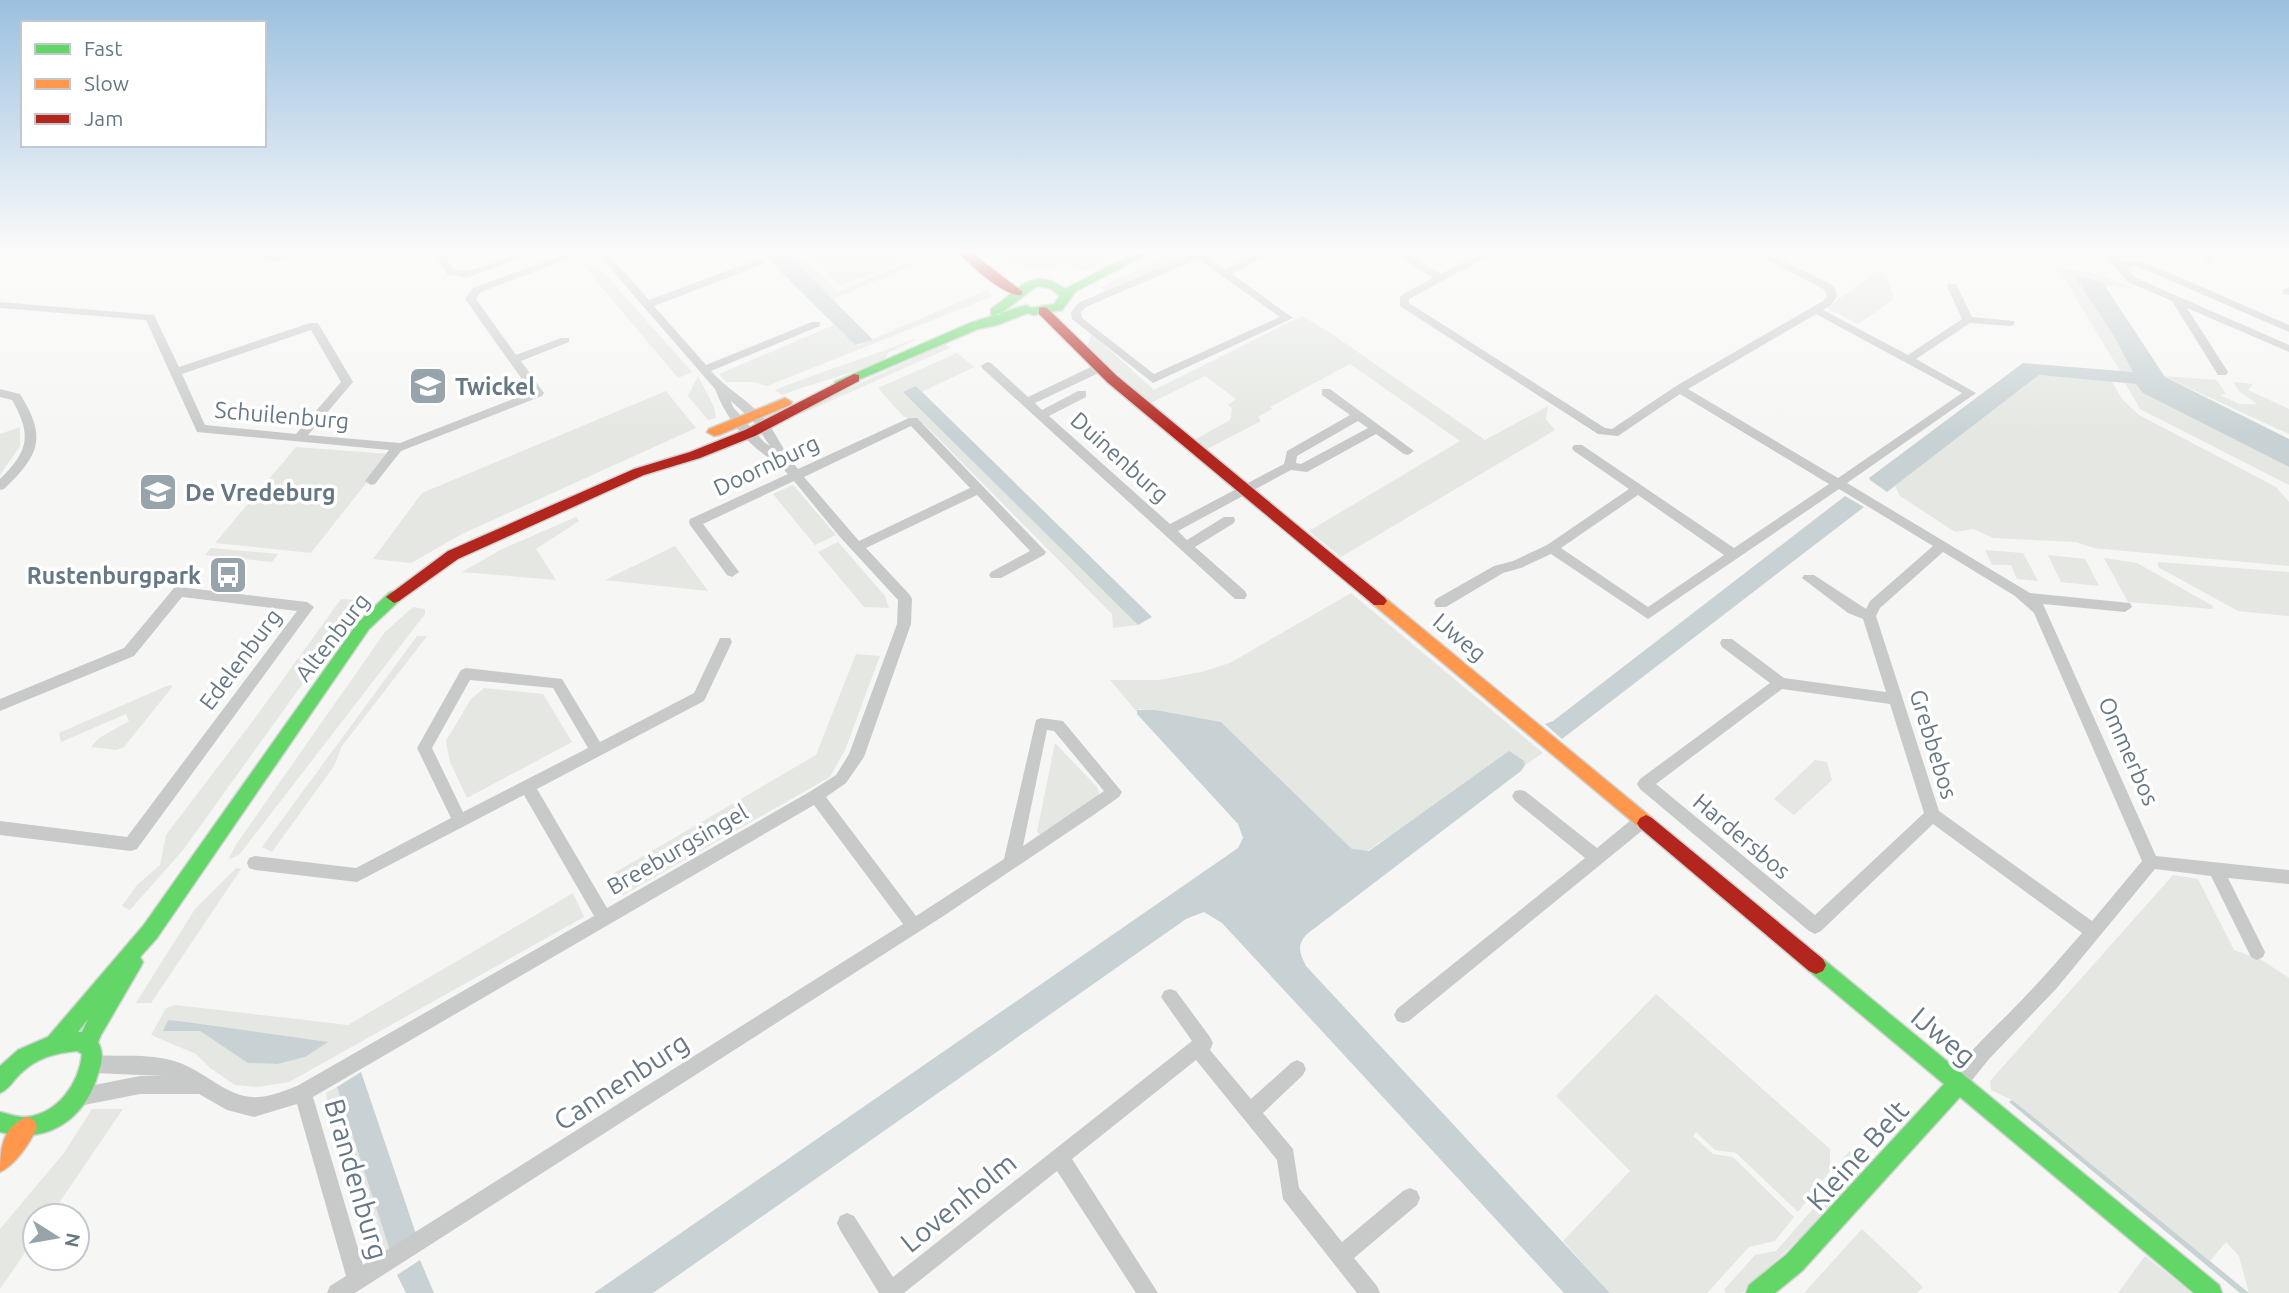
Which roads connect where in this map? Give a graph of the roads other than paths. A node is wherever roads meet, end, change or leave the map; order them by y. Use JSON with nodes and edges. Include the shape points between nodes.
{"nodes":[{"id":1,"x":106,"y":313,"type":"edge"},
{"id":2,"x":481,"y":313,"type":"edge"},
{"id":3,"x":654,"y":313,"type":"edge"},
{"id":4,"x":1003,"y":313,"type":"edge"},
{"id":5,"x":1063,"y":313,"type":"edge"},
{"id":6,"x":1076,"y":313,"type":"edge"},
{"id":7,"x":1281,"y":313,"type":"edge"},
{"id":8,"x":1419,"y":313,"type":"edge"},
{"id":9,"x":1809,"y":313,"type":"edge"},
{"id":10,"x":1821,"y":313,"type":"edge"},
{"id":11,"x":1965,"y":313,"type":"edge"},
{"id":12,"x":2185,"y":313,"type":"edge"},
{"id":13,"x":2211,"y":313,"type":"edge"},
{"id":14,"x":2251,"y":313,"type":"edge"},
{"id":15,"x":1968,"y":320,"type":"junction"},
{"id":16,"x":2010,"y":323,"type":"dead end"},
{"id":17,"x":816,"y":324,"type":"dead end"},
{"id":18,"x":2289,"y":330,"type":"edge"},
{"id":19,"x":565,"y":340,"type":"dead end"},
{"id":20,"x":2289,"y":349,"type":"edge"},
{"id":21,"x":514,"y":359,"type":"junction"},
{"id":22,"x":1908,"y":360,"type":"junction"},
{"id":23,"x":988,"y":366,"type":"dead end"},
{"id":24,"x":1099,"y":368,"type":"junction"},
{"id":25,"x":703,"y":370,"type":"junction"},
{"id":26,"x":176,"y":372,"type":"junction"},
{"id":27,"x":2222,"y":372,"type":"dead end"},
{"id":28,"x":1680,"y":389,"type":"junction"},
{"id":29,"x":1326,"y":392,"type":"dead end"},
{"id":30,"x":0,"y":393,"type":"edge"},
{"id":31,"x":1082,"y":394,"type":"dead end"},
{"id":32,"x":1027,"y":402,"type":"junction"},
{"id":33,"x":1041,"y":415,"type":"junction"},
{"id":34,"x":1359,"y":415,"type":"junction"},
{"id":35,"x":751,"y":423,"type":"junction"},
{"id":36,"x":1377,"y":428,"type":"junction"},
{"id":37,"x":299,"y":438,"type":"junction"},
{"id":38,"x":398,"y":447,"type":"junction"},
{"id":39,"x":1578,"y":448,"type":"dead end"},
{"id":40,"x":1408,"y":451,"type":"dead end"},
{"id":41,"x":1290,"y":466,"type":"junction"},
{"id":42,"x":795,"y":474,"type":"junction"},
{"id":43,"x":371,"y":481,"type":"dead end"},
{"id":44,"x":1838,"y":485,"type":"junction"},
{"id":45,"x":0,"y":486,"type":"edge"},
{"id":46,"x":979,"y":489,"type":"junction"},
{"id":47,"x":1638,"y":489,"type":"junction"},
{"id":48,"x":1247,"y":490,"type":"junction"},
{"id":49,"x":1229,"y":520,"type":"dead end"},
{"id":50,"x":1170,"y":530,"type":"junction"},
{"id":51,"x":1187,"y":546,"type":"junction"},
{"id":52,"x":857,"y":547,"type":"junction"},
{"id":53,"x":1940,"y":547,"type":"junction"},
{"id":54,"x":1552,"y":548,"type":"junction"},
{"id":55,"x":1734,"y":555,"type":"junction"},
{"id":56,"x":732,"y":572,"type":"dead end"},
{"id":57,"x":996,"y":575,"type":"dead end"},
{"id":58,"x":1809,"y":578,"type":"dead end"},
{"id":59,"x":1240,"y":595,"type":"dead end"},
{"id":60,"x":2027,"y":598,"type":"junction"},
{"id":61,"x":1441,"y":603,"type":"dead end"},
{"id":62,"x":2125,"y":607,"type":"dead end"},
{"id":63,"x":1869,"y":616,"type":"junction"},
{"id":64,"x":725,"y":642,"type":"dead end"},
{"id":65,"x":1727,"y":643,"type":"dead end"},
{"id":66,"x":1780,"y":683,"type":"junction"},
{"id":67,"x":1896,"y":699,"type":"junction"},
{"id":68,"x":0,"y":705,"type":"edge"},
{"id":69,"x":596,"y":749,"type":"junction"},
{"id":70,"x":527,"y":786,"type":"junction"},
{"id":71,"x":816,"y":796,"type":"junction"},
{"id":72,"x":1520,"y":796,"type":"dead end"},
{"id":73,"x":1932,"y":815,"type":"junction"},
{"id":74,"x":1643,"y":820,"type":"junction"},
{"id":75,"x":460,"y":821,"type":"junction"},
{"id":76,"x":0,"y":828,"type":"edge"},
{"id":77,"x":1597,"y":858,"type":"junction"},
{"id":78,"x":2151,"y":862,"type":"junction"},
{"id":79,"x":255,"y":863,"type":"dead end"},
{"id":80,"x":1011,"y":863,"type":"junction"},
{"id":81,"x":2216,"y":869,"type":"junction"},
{"id":82,"x":2289,"y":877,"type":"edge"},
{"id":83,"x":605,"y":919,"type":"junction"},
{"id":84,"x":914,"y":926,"type":"junction"},
{"id":85,"x":150,"y":932,"type":"junction"},
{"id":86,"x":2094,"y":932,"type":"junction"},
{"id":87,"x":2257,"y":952,"type":"dead end"},
{"id":88,"x":1170,"y":997,"type":"dead end"},
{"id":89,"x":1403,"y":1015,"type":"dead end"},
{"id":90,"x":57,"y":1042,"type":"junction"},
{"id":91,"x":87,"y":1046,"type":"junction"},
{"id":92,"x":1197,"y":1048,"type":"junction"},
{"id":93,"x":17,"y":1062,"type":"junction"},
{"id":94,"x":0,"y":1063,"type":"edge"},
{"id":95,"x":94,"y":1064,"type":"junction"},
{"id":96,"x":1297,"y":1069,"type":"dead end"},
{"id":97,"x":0,"y":1083,"type":"edge"},
{"id":98,"x":1959,"y":1083,"type":"junction"},
{"id":99,"x":201,"y":1084,"type":"junction"},
{"id":100,"x":303,"y":1093,"type":"junction"},
{"id":101,"x":79,"y":1097,"type":"junction"},
{"id":102,"x":1251,"y":1112,"type":"junction"},
{"id":103,"x":0,"y":1124,"type":"edge"},
{"id":104,"x":27,"y":1127,"type":"junction"},
{"id":105,"x":1059,"y":1157,"type":"junction"},
{"id":106,"x":0,"y":1161,"type":"edge"},
{"id":107,"x":1410,"y":1198,"type":"dead end"},
{"id":108,"x":847,"y":1223,"type":"dead end"},
{"id":109,"x":1341,"y":1256,"type":"junction"},
{"id":110,"x":1794,"y":1263,"type":"junction"},
{"id":111,"x":356,"y":1280,"type":"junction"},
{"id":112,"x":891,"y":1292,"type":"edge"},
{"id":113,"x":1148,"y":1292,"type":"edge"},
{"id":114,"x":337,"y":1293,"type":"edge"},
{"id":115,"x":1370,"y":1293,"type":"edge"},
{"id":116,"x":1757,"y":1293,"type":"edge"},
{"id":117,"x":1776,"y":1293,"type":"edge"},
{"id":118,"x":2211,"y":1293,"type":"edge"}],
"edges":[{"from":1,"to":26,"type":"street","name":"Schuilenburg","via":[[150,317]]},
{"from":2,"to":21,"type":"street","name":"Schuilenburg"},
{"from":3,"to":25,"type":"street","name":"Breeburgsingel"},
{"from":4,"to":35,"type":"street","name":"Altenburg","via":[[993,322],[974,326]]},
{"from":5,"to":24,"type":"street","name":"IJweg","via":[[1073,340]]},
{"from":6,"to":7,"type":"street","via":[[1077,319],[1153,379],[1288,318]]},
{"from":8,"to":28,"type":"street","via":[[1602,431],[1614,433]]},
{"from":9,"to":28,"type":"street"},
{"from":10,"to":22,"type":"street"},
{"from":11,"to":15,"type":"street"},
{"from":12,"to":27,"type":"street"},
{"from":13,"to":20,"type":"street"},
{"from":14,"to":18,"type":"street"},
{"from":15,"to":16,"type":"street"},
{"from":15,"to":22,"type":"street"},
{"from":17,"to":25,"type":"street"},
{"from":19,"to":21,"type":"street"},
{"from":21,"to":38,"type":"street","name":"Schuilenburg","via":[[538,393]]},
{"from":22,"to":44,"type":"street","via":[[1970,393]]},
{"from":23,"to":32,"type":"street","name":"Duinenburg"},
{"from":24,"to":32,"type":"street","name":"Duinenburg"},
{"from":24,"to":48,"type":"street","name":"IJweg"},
{"from":25,"to":35,"type":"street","name":"Breeburgsingel","via":[[720,388],[728,408]]},
{"from":26,"to":37,"type":"street","name":"Schuilenburg","via":[[201,429]]},
{"from":26,"to":37,"type":"street","via":[[314,325],[347,382]]},
{"from":28,"to":44,"type":"street","name":"Ommerbos"},
{"from":29,"to":34,"type":"street"},
{"from":30,"to":45,"type":"street","via":[[16,397],[22,407],[32,448],[20,468]]},
{"from":31,"to":33,"type":"street","name":"Duinenburg"},
{"from":32,"to":33,"type":"street","name":"Duinenburg"},
{"from":33,"to":50,"type":"street","name":"Duinenburg"},
{"from":34,"to":36,"type":"street"},
{"from":34,"to":41,"type":"street","via":[[1291,454]]},
{"from":35,"to":42,"type":"street","name":"Breeburgsingel","via":[[760,444]]},
{"from":35,"to":85,"type":"street","name":"Altenburg","via":[[453,555],[405,587],[364,625]]},
{"from":36,"to":40,"type":"street"},
{"from":36,"to":41,"type":"street","via":[[1303,469]]},
{"from":37,"to":38,"type":"street","name":"Schuilenburg"},
{"from":38,"to":43,"type":"street"},
{"from":39,"to":47,"type":"street"},
{"from":41,"to":48,"type":"street"},
{"from":42,"to":46,"type":"street","name":"Doornburg","via":[[913,421]]},
{"from":42,"to":52,"type":"street","name":"Breeburgsingel"},
{"from":42,"to":56,"type":"street","name":"Doornburg","via":[[695,522]]},
{"from":44,"to":53,"type":"street","name":"Ommerbos"},
{"from":44,"to":55,"type":"street"},
{"from":46,"to":52,"type":"street"},
{"from":46,"to":57,"type":"street","via":[[1039,552]]},
{"from":47,"to":54,"type":"street"},
{"from":47,"to":55,"type":"street"},
{"from":48,"to":50,"type":"street","name":"Duinenburg"},
{"from":48,"to":74,"type":"street","name":"IJweg"},
{"from":49,"to":51,"type":"street"},
{"from":50,"to":51,"type":"street","name":"Duinenburg"},
{"from":51,"to":59,"type":"street","name":"Duinenburg"},
{"from":52,"to":71,"type":"street","name":"Breeburgsingel","via":[[905,599],[906,612],[856,757],[841,779]]},
{"from":53,"to":60,"type":"street","name":"Ommerbos"},
{"from":53,"to":63,"type":"street","via":[[1875,605]]},
{"from":54,"to":55,"type":"street","via":[[1648,614]]},
{"from":54,"to":61,"type":"street","via":[[1499,569]]},
{"from":58,"to":63,"type":"street"},
{"from":60,"to":62,"type":"street"},
{"from":60,"to":78,"type":"street","name":"Ommerbos","via":[[2040,610]]},
{"from":63,"to":67,"type":"street","name":"Grebbebos"},
{"from":64,"to":69,"type":"street","via":[[699,697]]},
{"from":65,"to":66,"type":"street"},
{"from":66,"to":67,"type":"street"},
{"from":66,"to":73,"type":"street","name":"Hardersbos","via":[[1645,784],[1815,926]]},
{"from":67,"to":73,"type":"street","name":"Grebbebos"},
{"from":68,"to":76,"type":"street","name":"Edelenburg","via":[[129,652],[179,592],[307,607],[131,844]]},
{"from":69,"to":70,"type":"street"},
{"from":69,"to":75,"type":"street","via":[[557,683],[466,674],[424,747]]},
{"from":70,"to":75,"type":"street"},
{"from":70,"to":83,"type":"street"},
{"from":71,"to":83,"type":"street","name":"Breeburgsingel"},
{"from":71,"to":84,"type":"street"},
{"from":72,"to":77,"type":"street"},
{"from":73,"to":86,"type":"street","name":"Grebbebos"},
{"from":74,"to":77,"type":"street"},
{"from":74,"to":98,"type":"street","name":"IJweg"},
{"from":75,"to":79,"type":"street","via":[[357,875]]},
{"from":77,"to":89,"type":"street"},
{"from":78,"to":81,"type":"street"},
{"from":78,"to":86,"type":"street"},
{"from":80,"to":80,"type":"street","name":"Cannenburg","via":[[1114,792],[1058,725],[1041,724]]},
{"from":80,"to":84,"type":"street","name":"Cannenburg"},
{"from":81,"to":82,"type":"street"},
{"from":81,"to":87,"type":"street"},
{"from":83,"to":100,"type":"street","name":"Breeburgsingel"},
{"from":84,"to":111,"type":"street","name":"Cannenburg"},
{"from":85,"to":90,"type":"street","name":"Altenburg"},
{"from":85,"to":91,"type":"street","name":"Altenburg"},
{"from":86,"to":98,"type":"street"},
{"from":88,"to":92,"type":"street","via":[[1204,1043]]},
{"from":90,"to":91,"type":"street","via":[[73,1040]]},
{"from":90,"to":93,"type":"street"},
{"from":91,"to":95,"type":"street"},
{"from":92,"to":102,"type":"street"},
{"from":92,"to":105,"type":"street","name":"Lovenholm"},
{"from":93,"to":94,"type":"street"},
{"from":93,"to":97,"type":"street"},
{"from":95,"to":99,"type":"street","name":"Breeburgsingel","via":[[159,1067]]},
{"from":95,"to":101,"type":"street"},
{"from":96,"to":102,"type":"street"},
{"from":98,"to":110,"type":"street","name":"Kleine Belt"},
{"from":98,"to":118,"type":"street","name":"IJweg"},
{"from":99,"to":100,"type":"street","name":"Breeburgsingel","via":[[228,1103],[248,1109]]},
{"from":99,"to":101,"type":"street","via":[[140,1085]]},
{"from":100,"to":111,"type":"street","name":"Brandenburg"},
{"from":101,"to":104,"type":"street","via":[[56,1116]]},
{"from":102,"to":109,"type":"street","via":[[1286,1156],[1290,1192]]},
{"from":103,"to":104,"type":"street"},
{"from":104,"to":106,"type":"street"},
{"from":105,"to":112,"type":"street","name":"Lovenholm"},
{"from":105,"to":113,"type":"street"},
{"from":107,"to":109,"type":"street"},
{"from":108,"to":112,"type":"street"},
{"from":109,"to":115,"type":"street"},
{"from":110,"to":116,"type":"street","name":"Kleine Belt"},
{"from":110,"to":117,"type":"street","name":"Kleine Belt"},
{"from":111,"to":114,"type":"street","name":"Cannenburg"}]}
